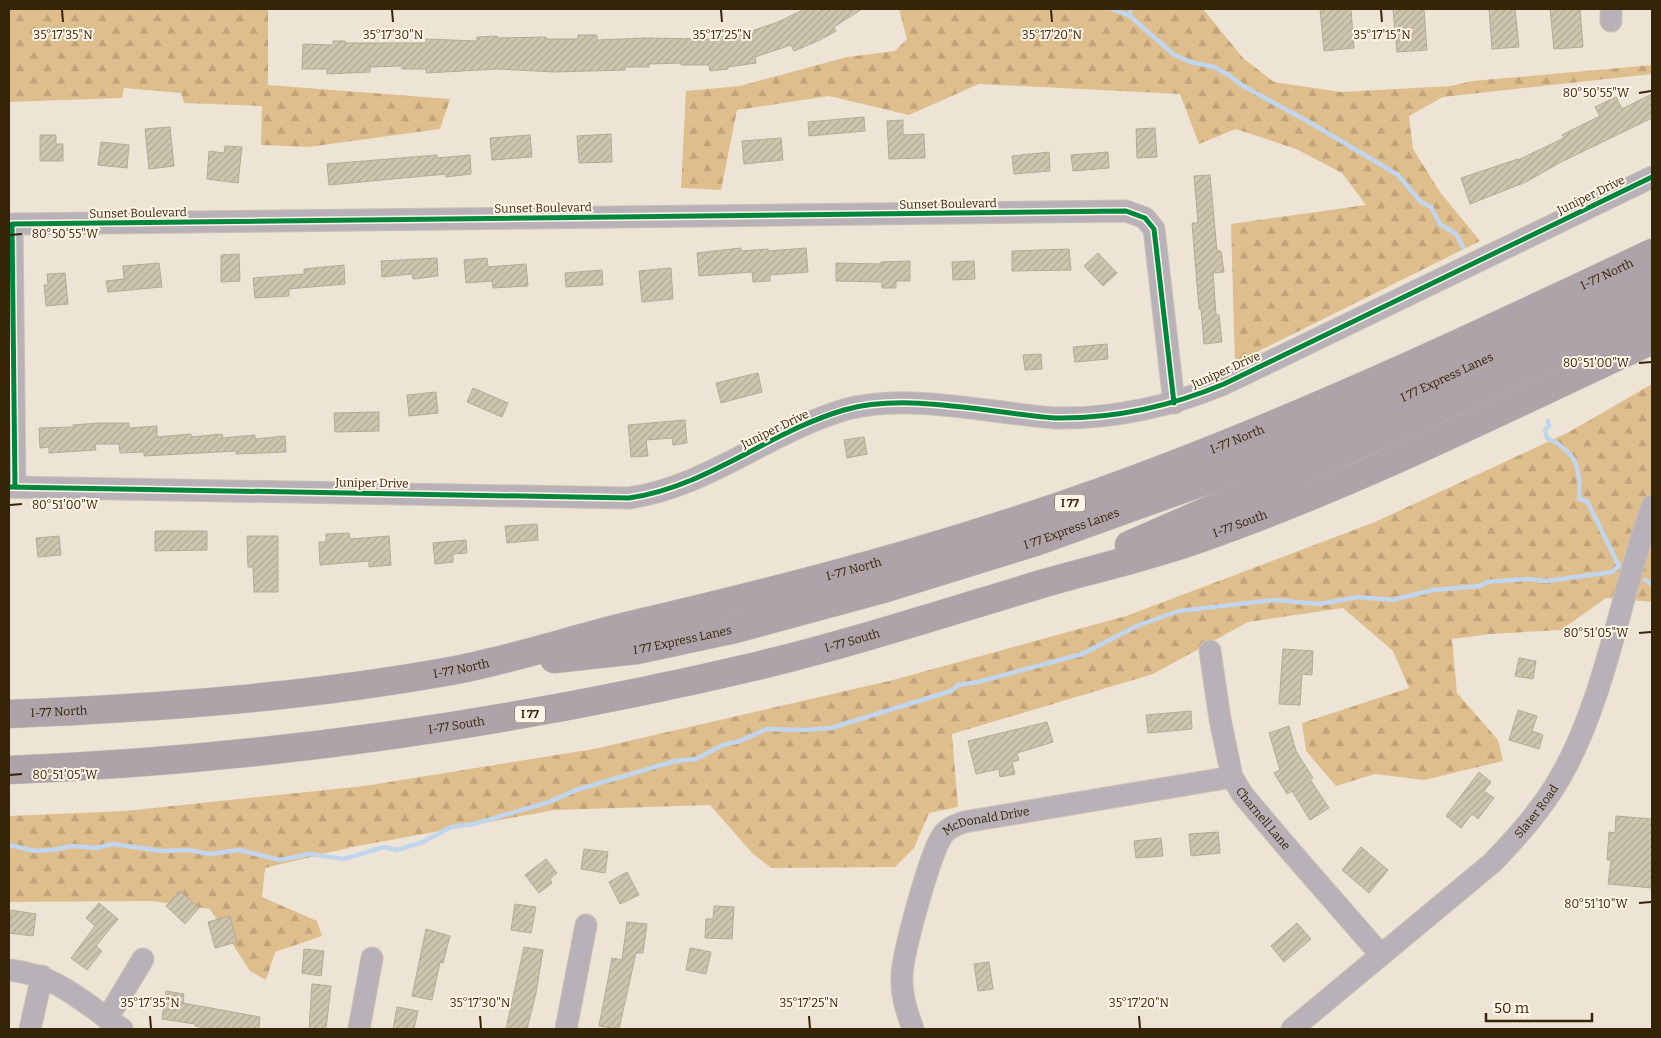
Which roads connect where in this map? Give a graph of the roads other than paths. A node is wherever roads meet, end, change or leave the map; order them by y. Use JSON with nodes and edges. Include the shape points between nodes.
{"nodes":[{"id":1,"x":1652,"y":177,"type":"edge"},
{"id":2,"x":1652,"y":253,"type":"edge"},
{"id":3,"x":1652,"y":282,"type":"edge"},
{"id":4,"x":1652,"y":310,"type":"edge"},
{"id":5,"x":1652,"y":340,"type":"edge"},
{"id":6,"x":1174,"y":403,"type":"junction"},
{"id":7,"x":12,"y":487,"type":"edge"},
{"id":8,"x":1652,"y":506,"type":"edge"},
{"id":9,"x":1038,"y":585,"type":"junction"},
{"id":10,"x":1210,"y":651,"type":"dead end"},
{"id":11,"x":459,"y":669,"type":"junction"},
{"id":12,"x":9,"y":714,"type":"edge"},
{"id":13,"x":9,"y":770,"type":"edge"},
{"id":14,"x":1232,"y":777,"type":"junction"},
{"id":15,"x":586,"y":924,"type":"dead end"},
{"id":16,"x":1381,"y":955,"type":"junction"},
{"id":17,"x":372,"y":958,"type":"dead end"},
{"id":18,"x":143,"y":959,"type":"dead end"},
{"id":19,"x":9,"y":970,"type":"edge"},
{"id":20,"x":42,"y":976,"type":"junction"},
{"id":21,"x":114,"y":1024,"type":"edge"},
{"id":22,"x":30,"y":1029,"type":"edge"},
{"id":23,"x":360,"y":1029,"type":"edge"},
{"id":24,"x":566,"y":1029,"type":"edge"},
{"id":25,"x":913,"y":1029,"type":"edge"},
{"id":26,"x":1292,"y":1029,"type":"edge"}],
"edges":[{"from":1,"to":6,"type":"street","name":"Juniper Drive","via":[[1224,384]]},
{"from":2,"to":11,"type":"highway","name":"I-77 North","number":"I 77","via":[[1325,403],[1177,464],[1080,499],[837,575]]},
{"from":3,"to":11,"type":"highway","name":"I 77 Express Lanes","number":"I 77","via":[[1366,414],[1205,481],[1035,542],[883,589],[735,629],[637,650]]},
{"from":4,"to":9,"type":"highway","name":"I 77 Express Lanes","number":"I 77","via":[[1400,427]]},
{"from":5,"to":9,"type":"highway","name":"I-77 South","number":"I 77","via":[[1411,452],[1247,521],[1159,552]]},
{"from":6,"to":7,"type":"street","name":"Juniper Drive","via":[[1128,414],[1079,418],[906,402],[866,405],[822,418],[682,484],[629,498]]},
{"from":6,"to":7,"type":"street","name":"Sunset Boulevard","via":[[1154,229],[1145,218],[1126,211],[12,224]]},
{"from":8,"to":16,"type":"street","name":"Slater Road","via":[[1588,714],[1561,777],[1519,836],[1492,863]]},
{"from":9,"to":13,"type":"highway","name":"I-77 South","number":"I 77","via":[[792,657],[534,713],[283,750],[164,762]]},
{"from":10,"to":14,"type":"street","name":"Charnell Lane"},
{"from":11,"to":12,"type":"highway","name":"I-77 North","number":"I 77","via":[[335,688],[218,700]]},
{"from":14,"to":16,"type":"street","name":"Charnell Lane","via":[[1243,795]]},
{"from":14,"to":25,"type":"street","name":"McDonald Drive","via":[[964,822],[945,832],[936,847],[924,884],[902,974],[902,993]]},
{"from":15,"to":24,"type":"street"},
{"from":16,"to":26,"type":"street","name":"Slater Road"},
{"from":17,"to":23,"type":"street"},
{"from":18,"to":21,"type":"street","via":[[122,998]]},
{"from":19,"to":20,"type":"street"},
{"from":20,"to":21,"type":"street","via":[[65,987]]},
{"from":20,"to":22,"type":"street"}]}
